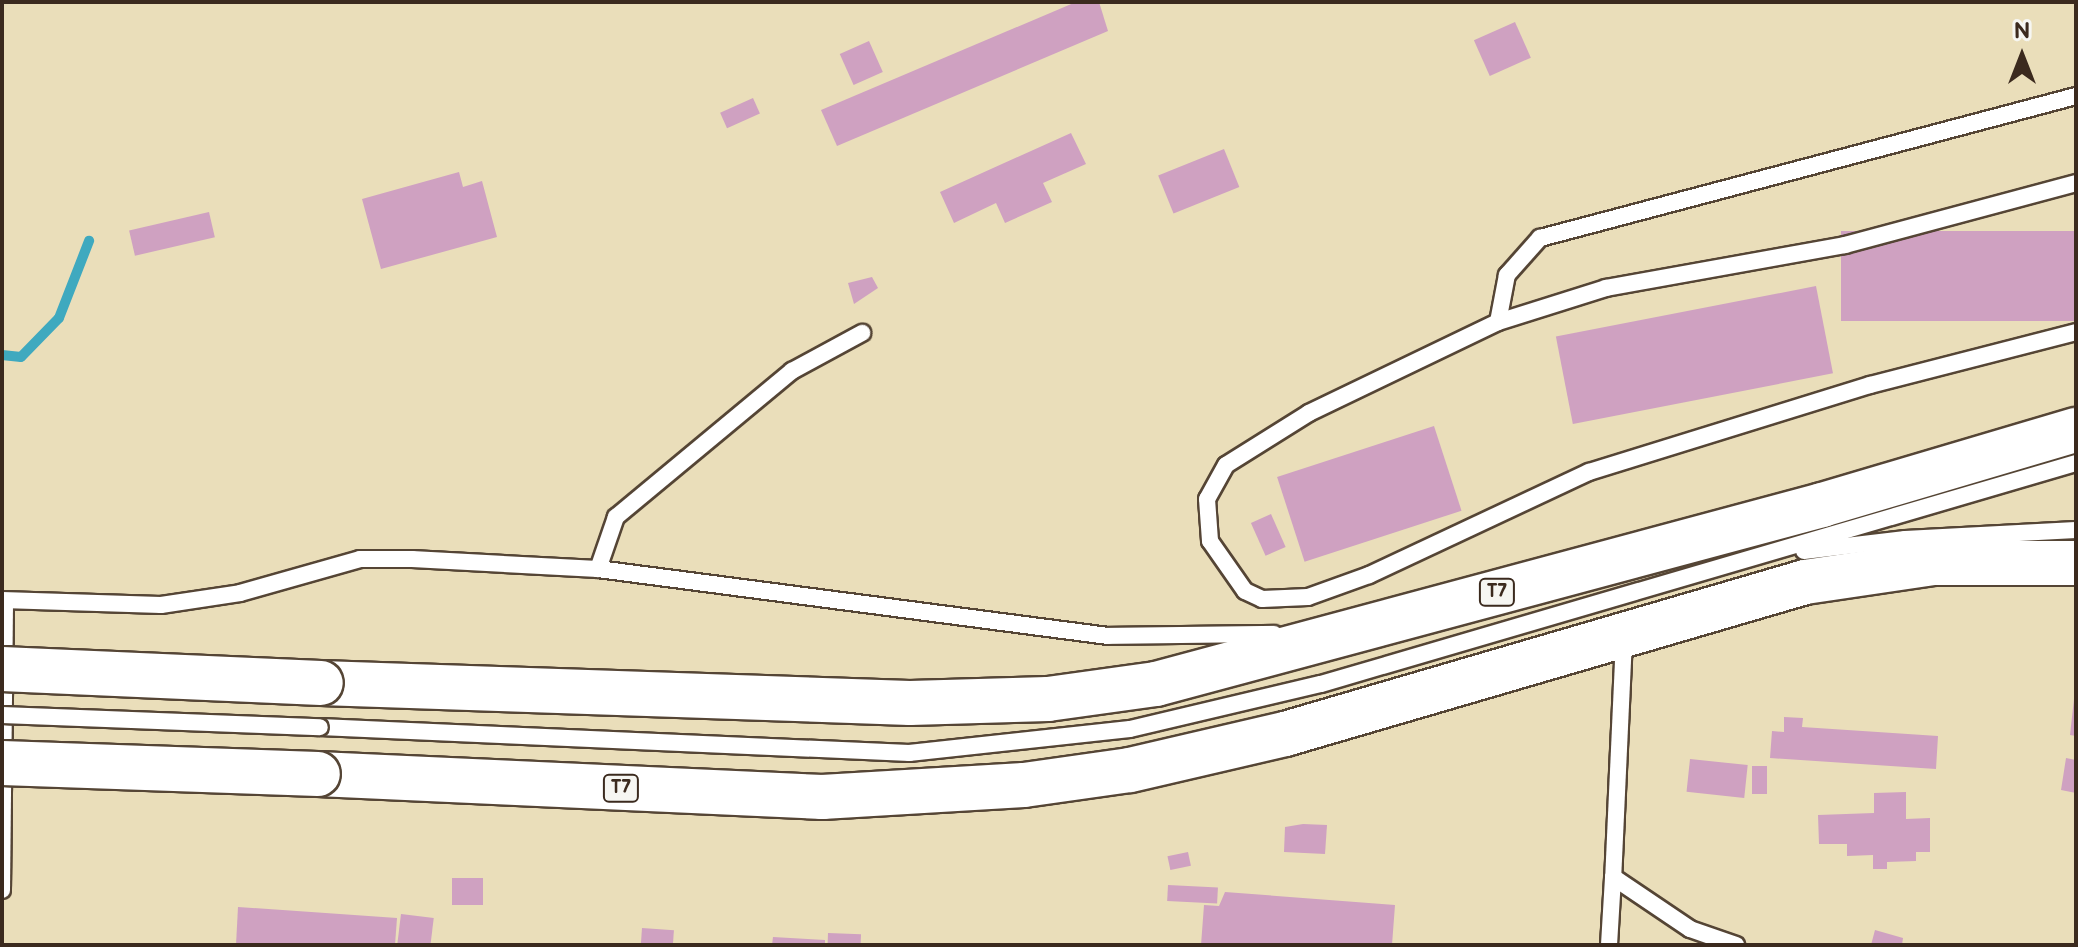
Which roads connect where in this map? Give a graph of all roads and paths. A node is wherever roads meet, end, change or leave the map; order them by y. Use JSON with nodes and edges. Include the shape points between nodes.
{"nodes":[{"id":1,"x":2076,"y":96,"type":"edge"},
{"id":2,"x":2076,"y":183,"type":"edge"},
{"id":3,"x":1498,"y":322,"type":"junction"},
{"id":4,"x":2076,"y":332,"type":"edge"},
{"id":5,"x":862,"y":333,"type":"dead end"},
{"id":6,"x":2076,"y":430,"type":"edge"},
{"id":7,"x":2076,"y":463,"type":"edge"},
{"id":8,"x":2076,"y":530,"type":"edge"},
{"id":9,"x":2076,"y":563,"type":"edge"},
{"id":10,"x":598,"y":569,"type":"junction"},
{"id":11,"x":1712,"y":569,"type":"junction"},
{"id":12,"x":4,"y":601,"type":"edge"},
{"id":13,"x":1344,"y":634,"type":"junction"},
{"id":14,"x":1625,"y":634,"type":"junction"},
{"id":15,"x":2,"y":669,"type":"edge"},
{"id":16,"x":2,"y":715,"type":"edge"},
{"id":17,"x":2,"y":763,"type":"edge"},
{"id":18,"x":1613,"y":877,"type":"junction"},
{"id":19,"x":2,"y":890,"type":"edge"},
{"id":20,"x":1609,"y":945,"type":"edge"},
{"id":21,"x":1736,"y":945,"type":"edge"}],
"edges":[{"from":1,"to":3,"type":"lane","via":[[1540,238],[1507,275]]},
{"from":2,"to":3,"type":"lane","via":[[1845,245],[1578,295]]},
{"from":3,"to":4,"type":"lane","via":[[1309,413],[1226,465],[1207,499],[1210,541],[1245,591],[1262,599],[1308,597],[1369,575],[1589,472],[1870,385]]},
{"from":5,"to":10,"type":"lane","via":[[792,371],[616,517]]},
{"from":6,"to":13,"type":"highway","number":"T7","via":[[1822,505]]},
{"from":7,"to":11,"type":"lane"},
{"from":8,"to":11,"type":"lane","via":[[1905,539]]},
{"from":9,"to":14,"type":"highway","number":"T7","via":[[1934,563],[1874,569],[1805,582]]},
{"from":10,"to":12,"type":"lane","via":[[360,559],[240,593],[161,605]]},
{"from":10,"to":13,"type":"lane","via":[[1108,636]]},
{"from":11,"to":16,"type":"lane","bridge":true,"via":[[1219,712],[1026,743],[909,753]]},
{"from":12,"to":19,"type":"lane"},
{"from":13,"to":15,"type":"highway","number":"T7","bridge":true,"via":[[1156,684],[1048,699],[910,703]]},
{"from":14,"to":17,"type":"highway","number":"T7","bridge":true,"via":[[1218,752],[1024,785],[822,797]]},
{"from":14,"to":18,"type":"lane"},
{"from":18,"to":20,"type":"lane"},
{"from":18,"to":21,"type":"lane","via":[[1690,929]]}]}
